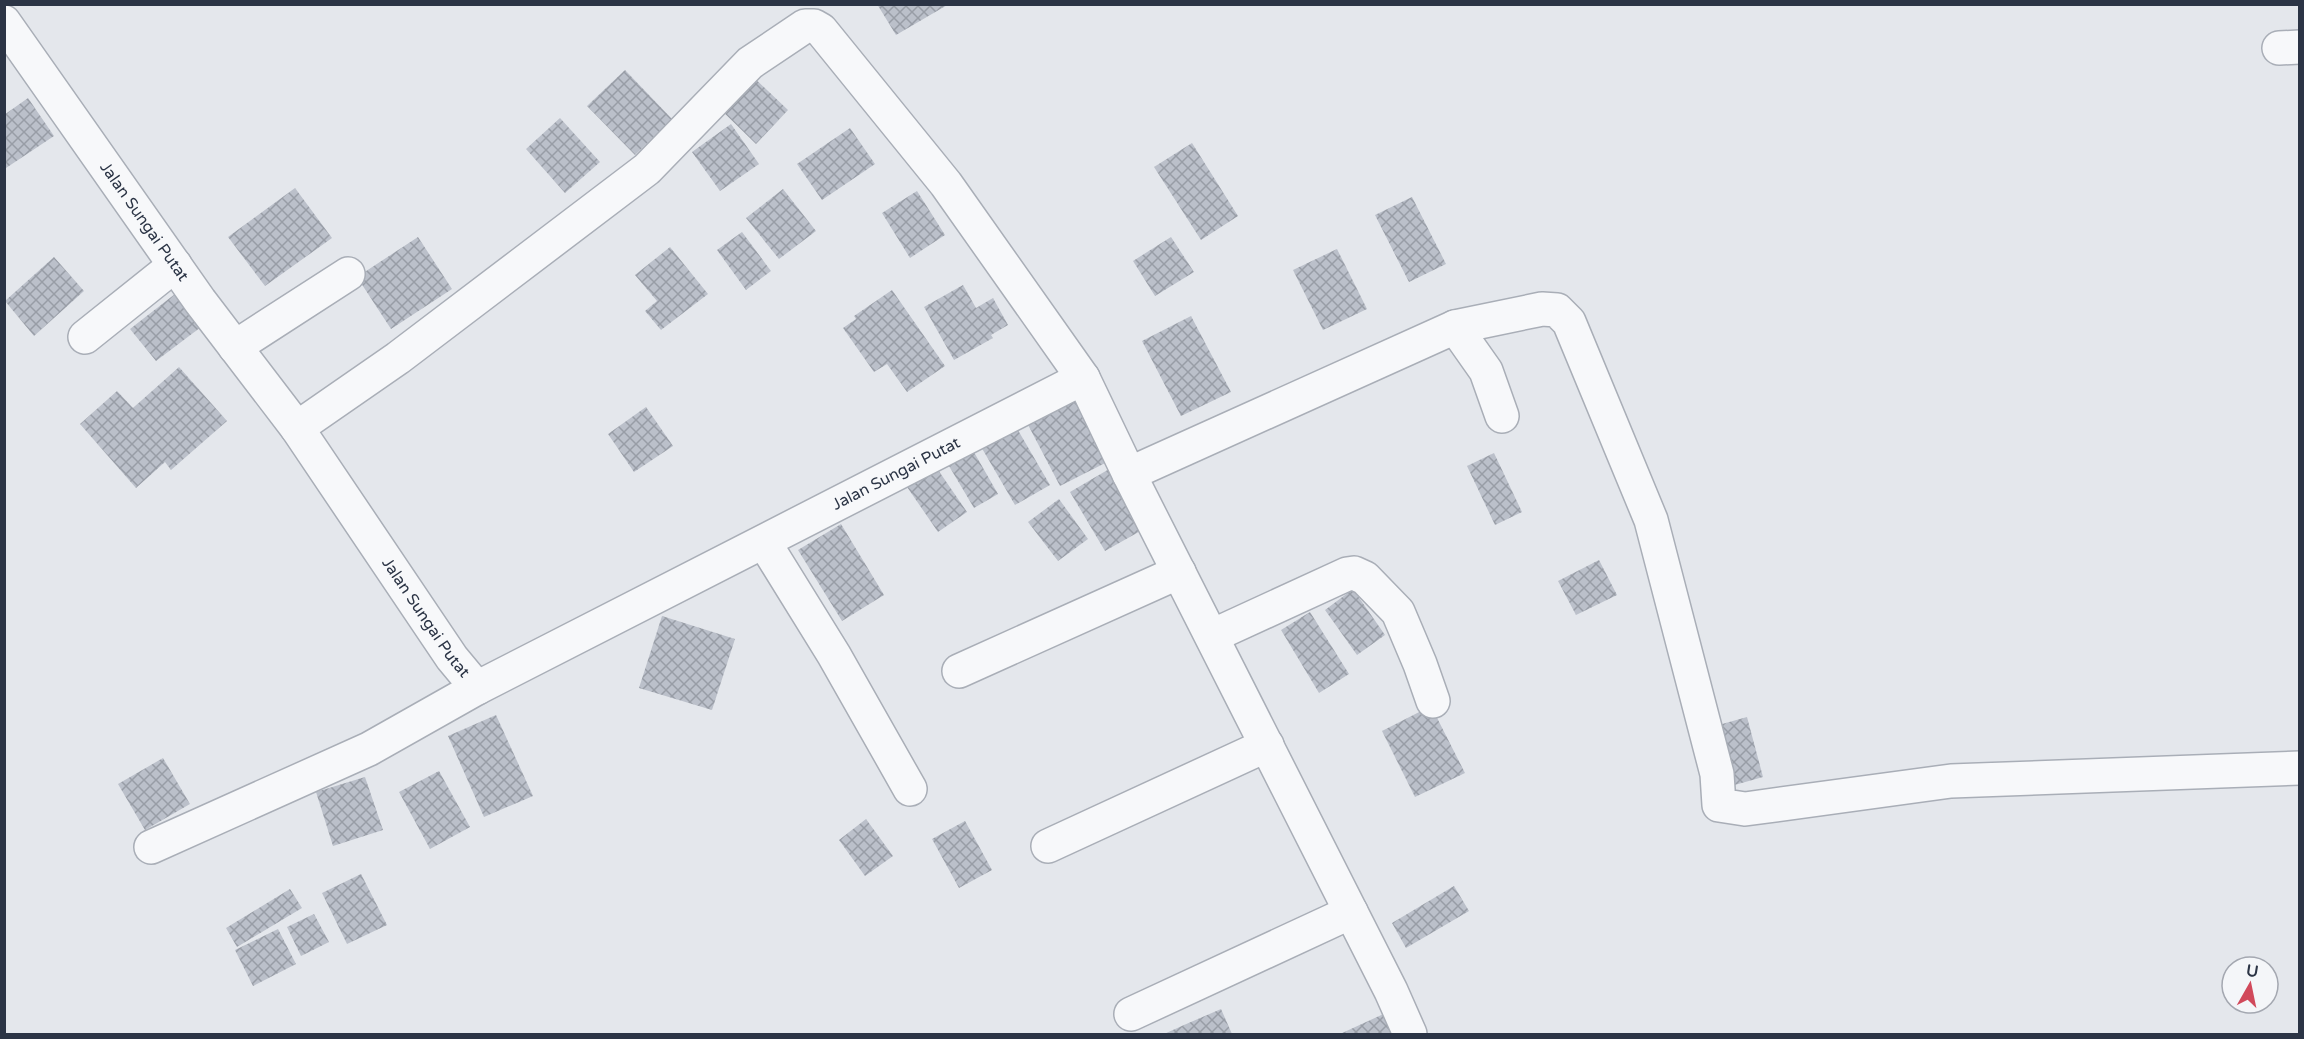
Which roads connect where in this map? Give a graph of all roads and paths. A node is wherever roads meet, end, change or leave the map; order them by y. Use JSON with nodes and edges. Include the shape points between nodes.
{"nodes":[{"id":1,"x":4,"y":22,"type":"edge"},
{"id":2,"x":175,"y":265,"type":"junction"},
{"id":3,"x":348,"y":274,"type":"dead end"},
{"id":4,"x":1455,"y":327,"type":"junction"},
{"id":5,"x":85,"y":338,"type":"dead end"},
{"id":6,"x":235,"y":347,"type":"junction"},
{"id":7,"x":1083,"y":378,"type":"junction"},
{"id":8,"x":1503,"y":416,"type":"dead end"},
{"id":9,"x":297,"y":428,"type":"junction"},
{"id":10,"x":1129,"y":474,"type":"junction"},
{"id":11,"x":764,"y":542,"type":"junction"},
{"id":12,"x":1179,"y":572,"type":"junction"},
{"id":13,"x":1212,"y":636,"type":"junction"},
{"id":14,"x":959,"y":671,"type":"dead end"},
{"id":15,"x":477,"y":688,"type":"junction"},
{"id":16,"x":1433,"y":701,"type":"dead end"},
{"id":17,"x":1267,"y":745,"type":"junction"},
{"id":18,"x":2300,"y":768,"type":"edge"},
{"id":19,"x":910,"y":789,"type":"dead end"},
{"id":20,"x":1048,"y":846,"type":"dead end"},
{"id":21,"x":151,"y":847,"type":"dead end"},
{"id":22,"x":1351,"y":912,"type":"junction"},
{"id":23,"x":1131,"y":1014,"type":"dead end"},
{"id":24,"x":1410,"y":1035,"type":"edge"}],
"edges":[{"from":1,"to":2,"type":"street","name":"Jalan Sungai Putat"},
{"from":2,"to":5,"type":"street"},
{"from":2,"to":6,"type":"street","name":"Jalan Sungai Putat"},
{"from":3,"to":6,"type":"street"},
{"from":4,"to":8,"type":"street","via":[[1485,371]]},
{"from":4,"to":10,"type":"street"},
{"from":4,"to":18,"type":"street","via":[[1542,309],[1557,310],[1569,322],[1652,520],[1717,774],[1719,805],[1744,809],[1951,781]]},
{"from":6,"to":9,"type":"street","name":"Jalan Sungai Putat"},
{"from":7,"to":9,"type":"street","via":[[946,184],[821,30],[810,25],[750,63],[647,169],[398,358]]},
{"from":7,"to":10,"type":"street"},
{"from":7,"to":11,"type":"street","name":"Jalan Sungai Putat"},
{"from":9,"to":15,"type":"street","name":"Jalan Sungai Putat","via":[[452,658]]},
{"from":10,"to":12,"type":"street"},
{"from":11,"to":15,"type":"street","name":"Jalan Sungai Putat"},
{"from":11,"to":19,"type":"street"},
{"from":12,"to":13,"type":"street"},
{"from":12,"to":14,"type":"street"},
{"from":13,"to":16,"type":"street","via":[[1347,574],[1359,574],[1398,612]]},
{"from":13,"to":17,"type":"street"},
{"from":15,"to":21,"type":"street","via":[[369,749]]},
{"from":17,"to":20,"type":"street"},
{"from":17,"to":22,"type":"street"},
{"from":22,"to":23,"type":"street"},
{"from":22,"to":24,"type":"street"}]}
